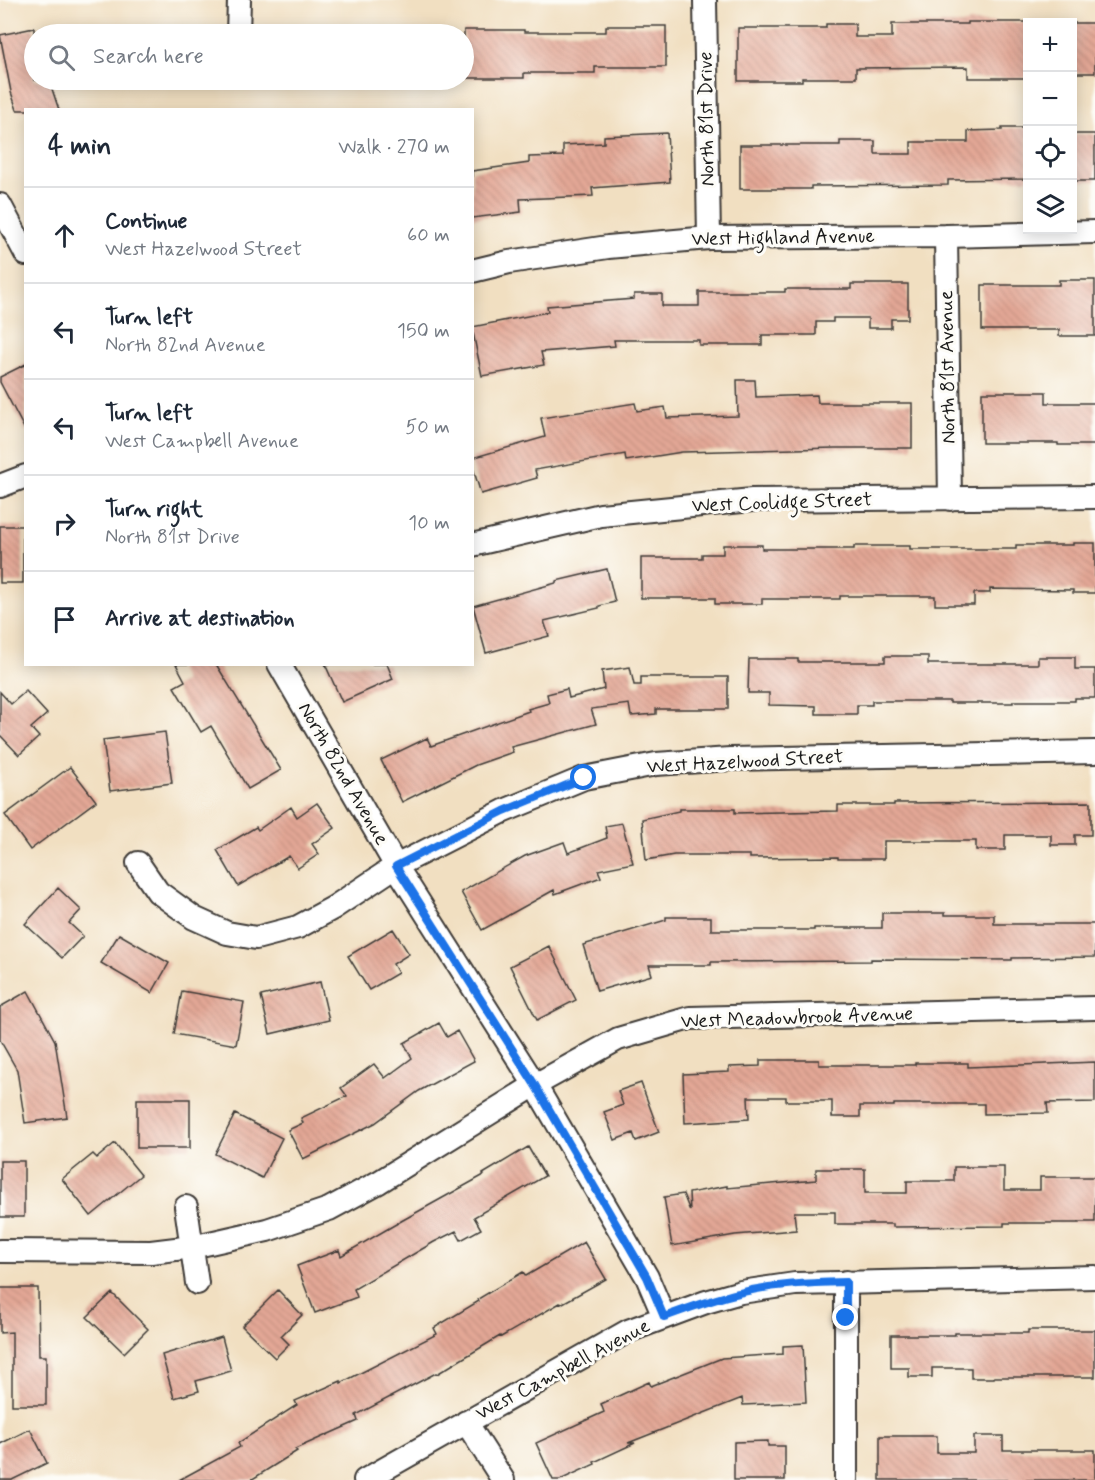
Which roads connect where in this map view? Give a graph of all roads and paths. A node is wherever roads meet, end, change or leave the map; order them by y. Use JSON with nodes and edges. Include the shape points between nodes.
{"nodes":[{"id":1,"x":239,"y":0,"type":"edge"},
{"id":2,"x":705,"y":0,"type":"edge"},
{"id":3,"x":238,"y":24,"type":"edge"},
{"id":4,"x":0,"y":206,"type":"edge"},
{"id":5,"x":1095,"y":232,"type":"edge"},
{"id":6,"x":946,"y":236,"type":"junction"},
{"id":7,"x":709,"y":238,"type":"junction"},
{"id":8,"x":24,"y":250,"type":"edge"},
{"id":9,"x":474,"y":271,"type":"edge"},
{"id":10,"x":24,"y":477,"type":"edge"},
{"id":11,"x":0,"y":486,"type":"edge"},
{"id":12,"x":1095,"y":496,"type":"edge"},
{"id":13,"x":950,"y":499,"type":"junction"},
{"id":14,"x":474,"y":545,"type":"edge"},
{"id":15,"x":280,"y":666,"type":"edge"},
{"id":16,"x":1095,"y":752,"type":"edge"},
{"id":17,"x":138,"y":863,"type":"dead end"},
{"id":18,"x":396,"y":866,"type":"junction"},
{"id":19,"x":1095,"y":1008,"type":"edge"},
{"id":20,"x":535,"y":1085,"type":"junction"},
{"id":21,"x":186,"y":1207,"type":"dead end"},
{"id":22,"x":192,"y":1247,"type":"junction"},
{"id":23,"x":0,"y":1251,"type":"edge"},
{"id":24,"x":1095,"y":1277,"type":"edge"},
{"id":25,"x":846,"y":1282,"type":"junction"},
{"id":26,"x":197,"y":1283,"type":"dead end"},
{"id":27,"x":664,"y":1317,"type":"junction"},
{"id":28,"x":466,"y":1422,"type":"junction"},
{"id":29,"x":365,"y":1480,"type":"edge"},
{"id":30,"x":503,"y":1480,"type":"edge"},
{"id":31,"x":846,"y":1480,"type":"edge"}],
"edges":[{"from":1,"to":3,"type":"street"},
{"from":2,"to":7,"type":"street","name":"North 81st Drive"},
{"from":4,"to":8,"type":"street"},
{"from":5,"to":6,"type":"street","name":"West Highland Avenue"},
{"from":6,"to":7,"type":"street","name":"West Highland Avenue"},
{"from":6,"to":13,"type":"street","name":"North 81st Avenue"},
{"from":7,"to":9,"type":"street","name":"West Highland Avenue","via":[[608,247]]},
{"from":10,"to":11,"type":"street"},
{"from":12,"to":13,"type":"street","name":"West Coolidge Street"},
{"from":13,"to":14,"type":"street","name":"West Coolidge Street","via":[[752,500],[601,514]]},
{"from":15,"to":18,"type":"street","name":"North 82nd Avenue"},
{"from":16,"to":18,"type":"street","name":"West Hazelwood Street","via":[[656,764],[584,778],[504,811]]},
{"from":17,"to":18,"type":"street","name":"West Hazelwood Street","via":[[158,892],[194,918],[227,933],[256,938],[298,927]]},
{"from":18,"to":20,"type":"street","name":"North 82nd Avenue"},
{"from":19,"to":20,"type":"street","name":"West Meadowbrook Avenue","via":[[690,1018],[618,1039]]},
{"from":20,"to":22,"type":"street","name":"West Meadowbrook Avenue","via":[[380,1182],[329,1209],[267,1230]]},
{"from":20,"to":27,"type":"street","name":"North 82nd Avenue","via":[[647,1277]]},
{"from":21,"to":22,"type":"street"},
{"from":22,"to":23,"type":"street","name":"West Meadowbrook Avenue","via":[[151,1252]]},
{"from":22,"to":26,"type":"street"},
{"from":24,"to":25,"type":"street","name":"West Campbell Avenue"},
{"from":25,"to":27,"type":"street","name":"West Campbell Avenue","via":[[741,1292]]},
{"from":25,"to":31,"type":"street"},
{"from":27,"to":28,"type":"street","name":"West Campbell Avenue","via":[[628,1331]]},
{"from":28,"to":29,"type":"street","name":"West Campbell Avenue"},
{"from":28,"to":30,"type":"street"}]}
